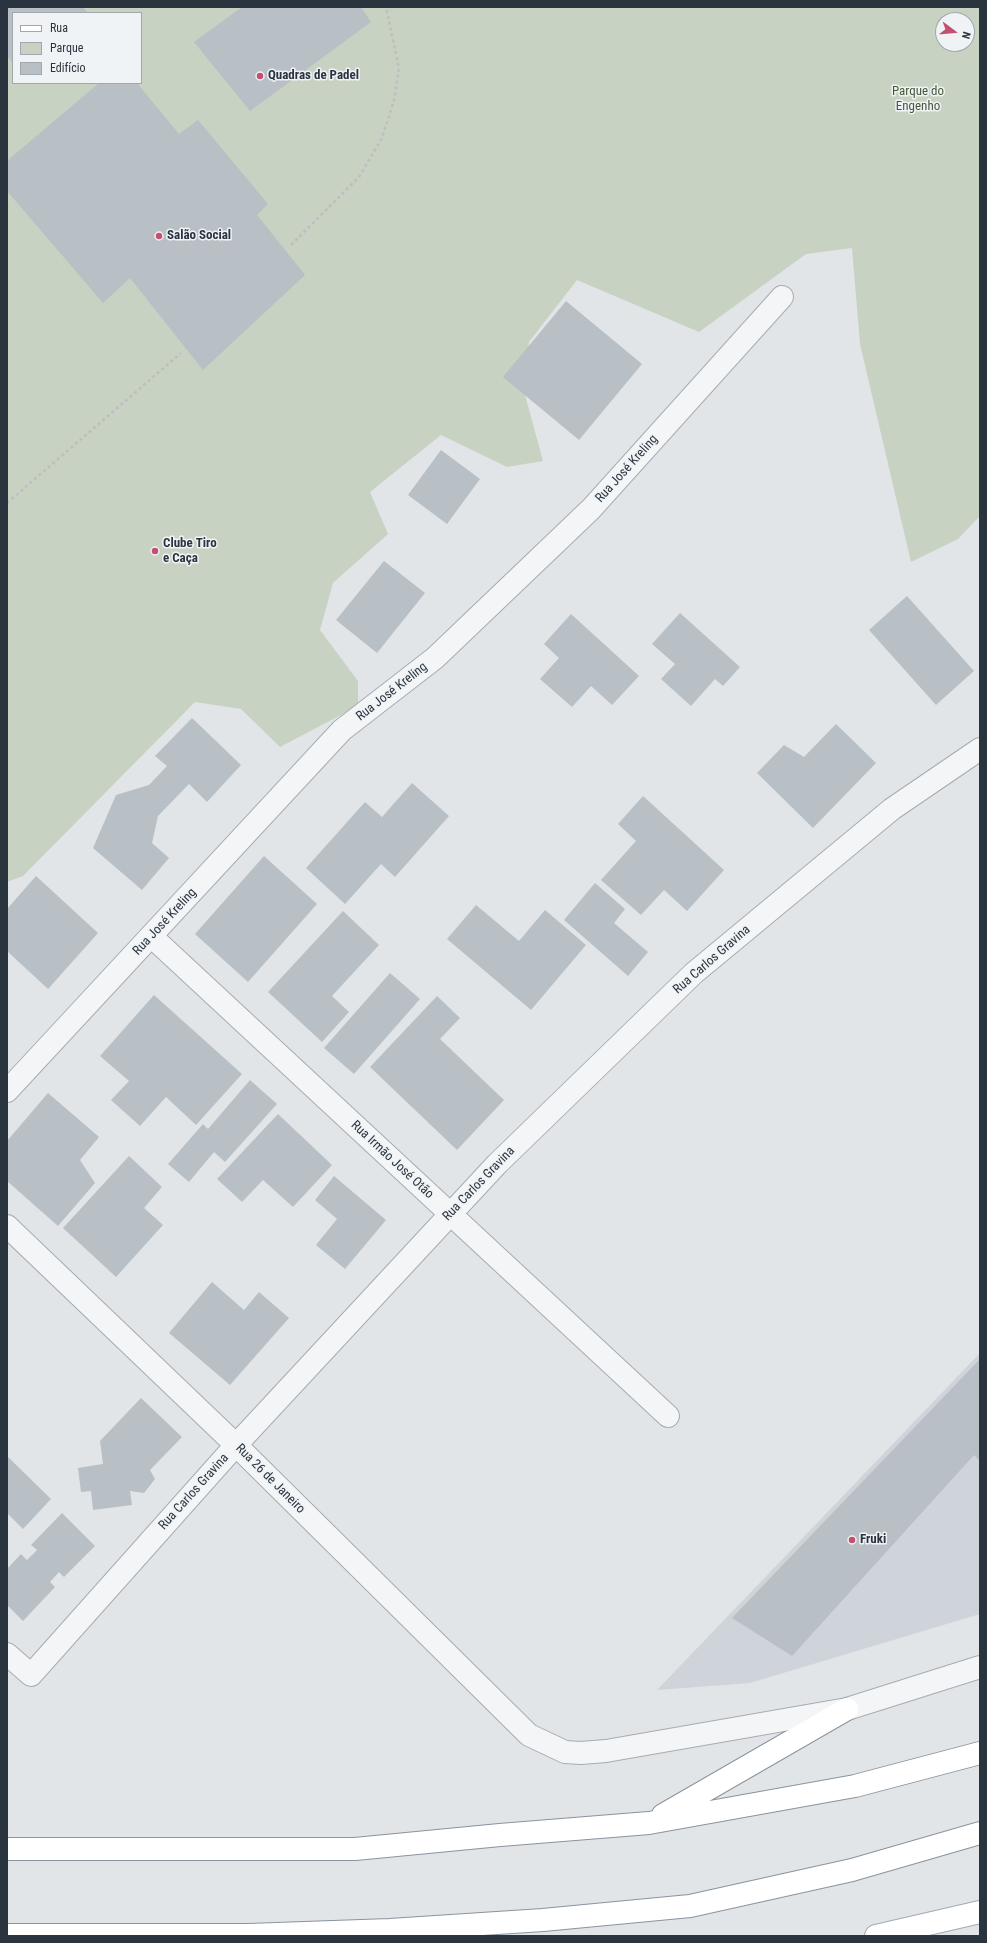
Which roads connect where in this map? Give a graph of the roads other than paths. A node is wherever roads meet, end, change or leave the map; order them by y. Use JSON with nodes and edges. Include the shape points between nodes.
{"nodes":[{"id":1,"x":782,"y":297,"type":"dead end"},
{"id":2,"x":980,"y":749,"type":"edge"},
{"id":3,"x":151,"y":936,"type":"junction"},
{"id":4,"x":7,"y":1091,"type":"edge"},
{"id":5,"x":450,"y":1214,"type":"junction"},
{"id":6,"x":7,"y":1226,"type":"edge"},
{"id":7,"x":668,"y":1416,"type":"dead end"},
{"id":8,"x":236,"y":1445,"type":"junction"},
{"id":9,"x":7,"y":1654,"type":"edge"},
{"id":10,"x":980,"y":1667,"type":"edge"},
{"id":11,"x":847,"y":1709,"type":"junction"},
{"id":12,"x":980,"y":1753,"type":"edge"},
{"id":13,"x":649,"y":1824,"type":"junction"},
{"id":14,"x":980,"y":1833,"type":"edge"},
{"id":15,"x":7,"y":1849,"type":"edge"},
{"id":16,"x":980,"y":1912,"type":"edge"},
{"id":17,"x":7,"y":1935,"type":"edge"},
{"id":18,"x":248,"y":1936,"type":"edge"},
{"id":19,"x":254,"y":1936,"type":"edge"},
{"id":20,"x":877,"y":1936,"type":"edge"}],
"edges":[{"from":1,"to":3,"type":"street","name":"Rua José Kreling","via":[[591,509],[435,658],[342,730]]},
{"from":2,"to":5,"type":"street","name":"Rua Carlos Gravina","via":[[892,809],[694,973],[497,1164]]},
{"from":3,"to":4,"type":"street","name":"Rua José Kreling"},
{"from":3,"to":5,"type":"street","name":"Rua Irmão José Otão"},
{"from":5,"to":7,"type":"street","name":"Rua Irmão José Otão"},
{"from":5,"to":8,"type":"street","name":"Rua Carlos Gravina"},
{"from":6,"to":8,"type":"street","name":"Rua 26 de Janeiro"},
{"from":8,"to":9,"type":"street","name":"Rua Carlos Gravina","via":[[31,1675]]},
{"from":8,"to":11,"type":"street","name":"Rua 26 de Janeiro","via":[[529,1735],[565,1752],[581,1754],[606,1751]]},
{"from":10,"to":11,"type":"street","name":"Rua 26 de Janeiro"},
{"from":11,"to":13,"type":"main road"},
{"from":12,"to":13,"type":"main road","via":[[855,1786]]},
{"from":13,"to":15,"type":"main road","via":[[355,1849]]},
{"from":14,"to":18,"type":"main road","via":[[852,1870],[690,1906],[543,1920]]},
{"from":16,"to":20,"type":"main road"},
{"from":17,"to":18,"type":"main road"},
{"from":18,"to":19,"type":"main road"}]}
